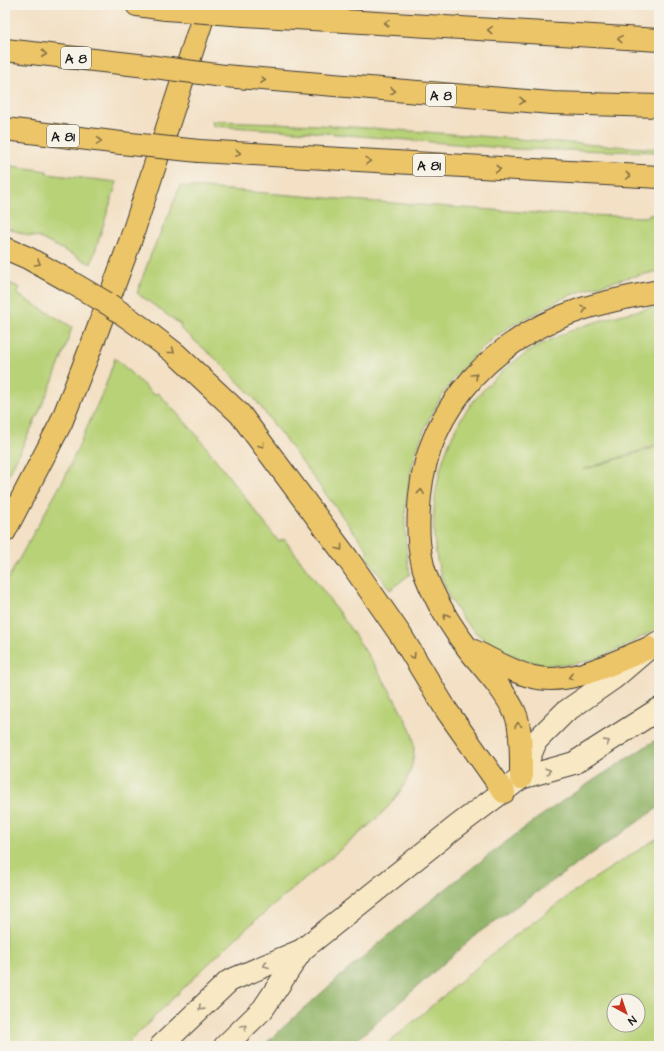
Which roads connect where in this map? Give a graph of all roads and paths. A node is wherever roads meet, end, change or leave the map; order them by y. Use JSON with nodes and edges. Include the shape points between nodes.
{"nodes":[{"id":1,"x":137,"y":5,"type":"edge"},
{"id":2,"x":207,"y":5,"type":"edge"},
{"id":3,"x":659,"y":40,"type":"edge"},
{"id":4,"x":5,"y":50,"type":"edge"},
{"id":5,"x":659,"y":106,"type":"edge"},
{"id":6,"x":5,"y":129,"type":"edge"},
{"id":7,"x":659,"y":177,"type":"edge"},
{"id":8,"x":5,"y":248,"type":"edge"},
{"id":9,"x":659,"y":291,"type":"edge"},
{"id":10,"x":5,"y":531,"type":"edge"},
{"id":11,"x":654,"y":645,"type":"edge"},
{"id":12,"x":468,"y":648,"type":"junction"},
{"id":13,"x":659,"y":709,"type":"edge"},
{"id":14,"x":521,"y":778,"type":"junction"},
{"id":15,"x":504,"y":792,"type":"junction"},
{"id":16,"x":302,"y":950,"type":"junction"},
{"id":17,"x":161,"y":1046,"type":"edge"},
{"id":18,"x":225,"y":1046,"type":"edge"}],
"edges":[{"from":3,"to":1,"type":"highway","one_way":true,"bridge":true,"via":[[245,15]]},
{"from":2,"to":10,"type":"highway","via":[[130,242],[95,337],[61,423]]},
{"from":4,"to":5,"type":"highway","number":"A 8","one_way":true,"bridge":true,"via":[[224,76],[552,103]]},
{"from":6,"to":7,"type":"highway","number":"A 81","one_way":true,"bridge":true,"via":[[199,151]]},
{"from":8,"to":15,"type":"highway","one_way":true,"bridge":true,"via":[[28,258],[110,305],[176,354],[240,414],[348,559]]},
{"from":12,"to":9,"type":"highway","one_way":true,"via":[[451,625],[430,587],[420,554],[418,536],[426,457],[446,414],[473,378],[495,355],[514,341],[581,309]]},
{"from":11,"to":12,"type":"highway","one_way":true,"via":[[582,674],[560,679],[533,677],[510,670]]},
{"from":11,"to":14,"type":"main road","via":[[614,678],[565,712],[536,741]]},
{"from":14,"to":12,"type":"highway","one_way":true,"via":[[516,714],[496,682]]},
{"from":14,"to":13,"type":"main road","one_way":true,"via":[[574,763]]},
{"from":14,"to":15,"type":"main road"},
{"from":15,"to":16,"type":"main road","via":[[388,880]]},
{"from":16,"to":17,"type":"main road","one_way":true,"via":[[229,981]]},
{"from":18,"to":16,"type":"main road","one_way":true,"via":[[263,1009]]}]}
